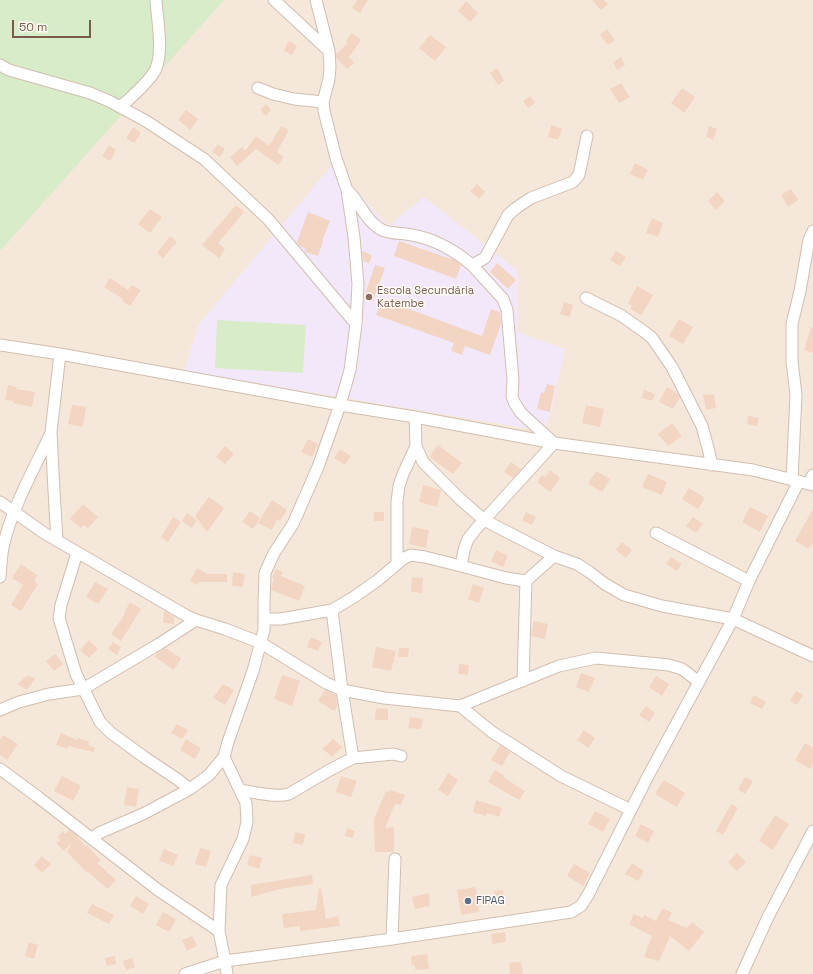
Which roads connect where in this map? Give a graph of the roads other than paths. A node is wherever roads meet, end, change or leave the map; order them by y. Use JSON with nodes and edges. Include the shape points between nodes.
{"nodes":[{"id":1,"x":156,"y":0,"type":"edge"},
{"id":2,"x":274,"y":0,"type":"edge"},
{"id":3,"x":316,"y":0,"type":"edge"},
{"id":4,"x":329,"y":51,"type":"junction"},
{"id":5,"x":0,"y":65,"type":"edge"},
{"id":6,"x":258,"y":88,"type":"dead end"},
{"id":7,"x":323,"y":102,"type":"junction"},
{"id":8,"x":120,"y":107,"type":"junction"},
{"id":9,"x":587,"y":136,"type":"dead end"},
{"id":10,"x":347,"y":190,"type":"junction"},
{"id":11,"x":813,"y":231,"type":"edge"},
{"id":12,"x":472,"y":265,"type":"junction"},
{"id":13,"x":586,"y":298,"type":"dead end"},
{"id":14,"x":356,"y":324,"type":"junction"},
{"id":15,"x":0,"y":345,"type":"edge"},
{"id":16,"x":60,"y":354,"type":"junction"},
{"id":17,"x":340,"y":405,"type":"junction"},
{"id":18,"x":415,"y":417,"type":"junction"},
{"id":19,"x":51,"y":432,"type":"junction"},
{"id":20,"x":554,"y":443,"type":"junction"},
{"id":21,"x":416,"y":446,"type":"junction"},
{"id":22,"x":712,"y":465,"type":"junction"},
{"id":23,"x":805,"y":481,"type":"edge"},
{"id":24,"x":0,"y":502,"type":"edge"},
{"id":25,"x":14,"y":512,"type":"junction"},
{"id":26,"x":484,"y":520,"type":"junction"},
{"id":27,"x":656,"y":533,"type":"dead end"},
{"id":28,"x":57,"y":541,"type":"junction"},
{"id":29,"x":77,"y":553,"type":"junction"},
{"id":30,"x":554,"y":556,"type":"junction"},
{"id":31,"x":398,"y":563,"type":"junction"},
{"id":32,"x":461,"y":566,"type":"junction"},
{"id":33,"x":0,"y":577,"type":"edge"},
{"id":34,"x":526,"y":581,"type":"junction"},
{"id":35,"x":749,"y":582,"type":"junction"},
{"id":36,"x":332,"y":610,"type":"junction"},
{"id":37,"x":264,"y":619,"type":"junction"},
{"id":38,"x":733,"y":619,"type":"junction"},
{"id":39,"x":196,"y":620,"type":"junction"},
{"id":40,"x":261,"y":643,"type":"junction"},
{"id":41,"x":813,"y":656,"type":"edge"},
{"id":42,"x":523,"y":681,"type":"junction"},
{"id":43,"x":699,"y":682,"type":"junction"},
{"id":44,"x":83,"y":689,"type":"junction"},
{"id":45,"x":342,"y":690,"type":"junction"},
{"id":46,"x":460,"y":706,"type":"junction"},
{"id":47,"x":0,"y":710,"type":"edge"},
{"id":48,"x":401,"y":756,"type":"dead end"},
{"id":49,"x":224,"y":757,"type":"junction"},
{"id":50,"x":353,"y":758,"type":"junction"},
{"id":51,"x":0,"y":769,"type":"edge"},
{"id":52,"x":190,"y":789,"type":"junction"},
{"id":53,"x":240,"y":790,"type":"junction"},
{"id":54,"x":631,"y":810,"type":"junction"},
{"id":55,"x":813,"y":831,"type":"edge"},
{"id":56,"x":92,"y":839,"type":"junction"},
{"id":57,"x":395,"y":859,"type":"dead end"},
{"id":58,"x":219,"y":931,"type":"junction"},
{"id":59,"x":392,"y":939,"type":"junction"},
{"id":60,"x":226,"y":961,"type":"junction"},
{"id":61,"x":186,"y":974,"type":"edge"},
{"id":62,"x":227,"y":974,"type":"edge"},
{"id":63,"x":742,"y":974,"type":"edge"}],
"edges":[{"from":1,"to":8,"type":"street","via":[[160,47],[157,67]]},
{"from":2,"to":4,"type":"street"},
{"from":3,"to":4,"type":"street"},
{"from":4,"to":7,"type":"street","via":[[329,79]]},
{"from":5,"to":8,"type":"street","via":[[90,93]]},
{"from":6,"to":7,"type":"street","via":[[294,99]]},
{"from":7,"to":10,"type":"street","via":[[336,158]]},
{"from":8,"to":14,"type":"street","via":[[204,159],[226,179],[268,219]]},
{"from":9,"to":12,"type":"street","via":[[579,175],[573,182],[531,198],[516,208],[508,215],[485,258]]},
{"from":10,"to":12,"type":"street","via":[[364,213],[382,230],[434,240]]},
{"from":10,"to":14,"type":"street","via":[[358,284]]},
{"from":11,"to":23,"type":"street","via":[[792,324],[792,361]]},
{"from":12,"to":20,"type":"street","via":[[503,299],[507,310],[514,402]]},
{"from":13,"to":22,"type":"street","via":[[622,316],[652,338],[672,367],[702,426]]},
{"from":14,"to":17,"type":"street","via":[[350,370]]},
{"from":15,"to":16,"type":"street"},
{"from":16,"to":17,"type":"street"},
{"from":16,"to":19,"type":"street"},
{"from":17,"to":18,"type":"street"},
{"from":17,"to":37,"type":"street","via":[[318,467],[293,524],[274,553],[265,573]]},
{"from":18,"to":20,"type":"street"},
{"from":18,"to":21,"type":"street"},
{"from":19,"to":25,"type":"street"},
{"from":19,"to":28,"type":"street"},
{"from":20,"to":22,"type":"street"},
{"from":20,"to":26,"type":"street"},
{"from":21,"to":26,"type":"street","via":[[423,462],[460,500]]},
{"from":21,"to":31,"type":"street","via":[[399,486]]},
{"from":22,"to":23,"type":"street","via":[[753,470]]},
{"from":23,"to":35,"type":"street"},
{"from":24,"to":25,"type":"street"},
{"from":25,"to":28,"type":"street"},
{"from":25,"to":33,"type":"street","via":[[3,543]]},
{"from":26,"to":30,"type":"street"},
{"from":26,"to":32,"type":"street","via":[[468,539]]},
{"from":27,"to":35,"type":"street"},
{"from":28,"to":29,"type":"street"},
{"from":29,"to":39,"type":"street"},
{"from":29,"to":44,"type":"street","via":[[59,618]]},
{"from":30,"to":34,"type":"street"},
{"from":30,"to":38,"type":"street","via":[[588,570],[624,595],[662,606]]},
{"from":31,"to":32,"type":"street","via":[[411,555]]},
{"from":31,"to":36,"type":"street","via":[[378,580]]},
{"from":32,"to":34,"type":"street"},
{"from":34,"to":42,"type":"street"},
{"from":35,"to":38,"type":"street"},
{"from":36,"to":37,"type":"street","via":[[281,619]]},
{"from":36,"to":45,"type":"street"},
{"from":37,"to":40,"type":"street"},
{"from":38,"to":41,"type":"street"},
{"from":38,"to":43,"type":"street"},
{"from":39,"to":40,"type":"street"},
{"from":39,"to":44,"type":"street"},
{"from":40,"to":45,"type":"street"},
{"from":40,"to":49,"type":"street"},
{"from":42,"to":43,"type":"street","via":[[559,666],[596,658],[668,665],[682,669]]},
{"from":42,"to":46,"type":"street"},
{"from":43,"to":54,"type":"street"},
{"from":44,"to":47,"type":"street","via":[[49,694]]},
{"from":44,"to":52,"type":"street","via":[[100,722],[111,733]]},
{"from":45,"to":46,"type":"street","via":[[384,698]]},
{"from":45,"to":50,"type":"street"},
{"from":46,"to":54,"type":"street","via":[[492,732],[561,776]]},
{"from":48,"to":50,"type":"street","via":[[393,754]]},
{"from":49,"to":52,"type":"street","via":[[209,775]]},
{"from":49,"to":53,"type":"street"},
{"from":50,"to":53,"type":"street","via":[[284,796]]},
{"from":51,"to":56,"type":"street"},
{"from":52,"to":56,"type":"street"},
{"from":53,"to":58,"type":"street","via":[[246,803],[247,822],[243,839],[221,885]]},
{"from":54,"to":59,"type":"street","via":[[588,895],[581,906],[571,912]]},
{"from":55,"to":63,"type":"street","via":[[768,917]]},
{"from":56,"to":58,"type":"street","via":[[158,890]]},
{"from":57,"to":59,"type":"street"},
{"from":58,"to":60,"type":"street"},
{"from":59,"to":60,"type":"street"},
{"from":60,"to":61,"type":"street"},
{"from":60,"to":62,"type":"street"}]}
